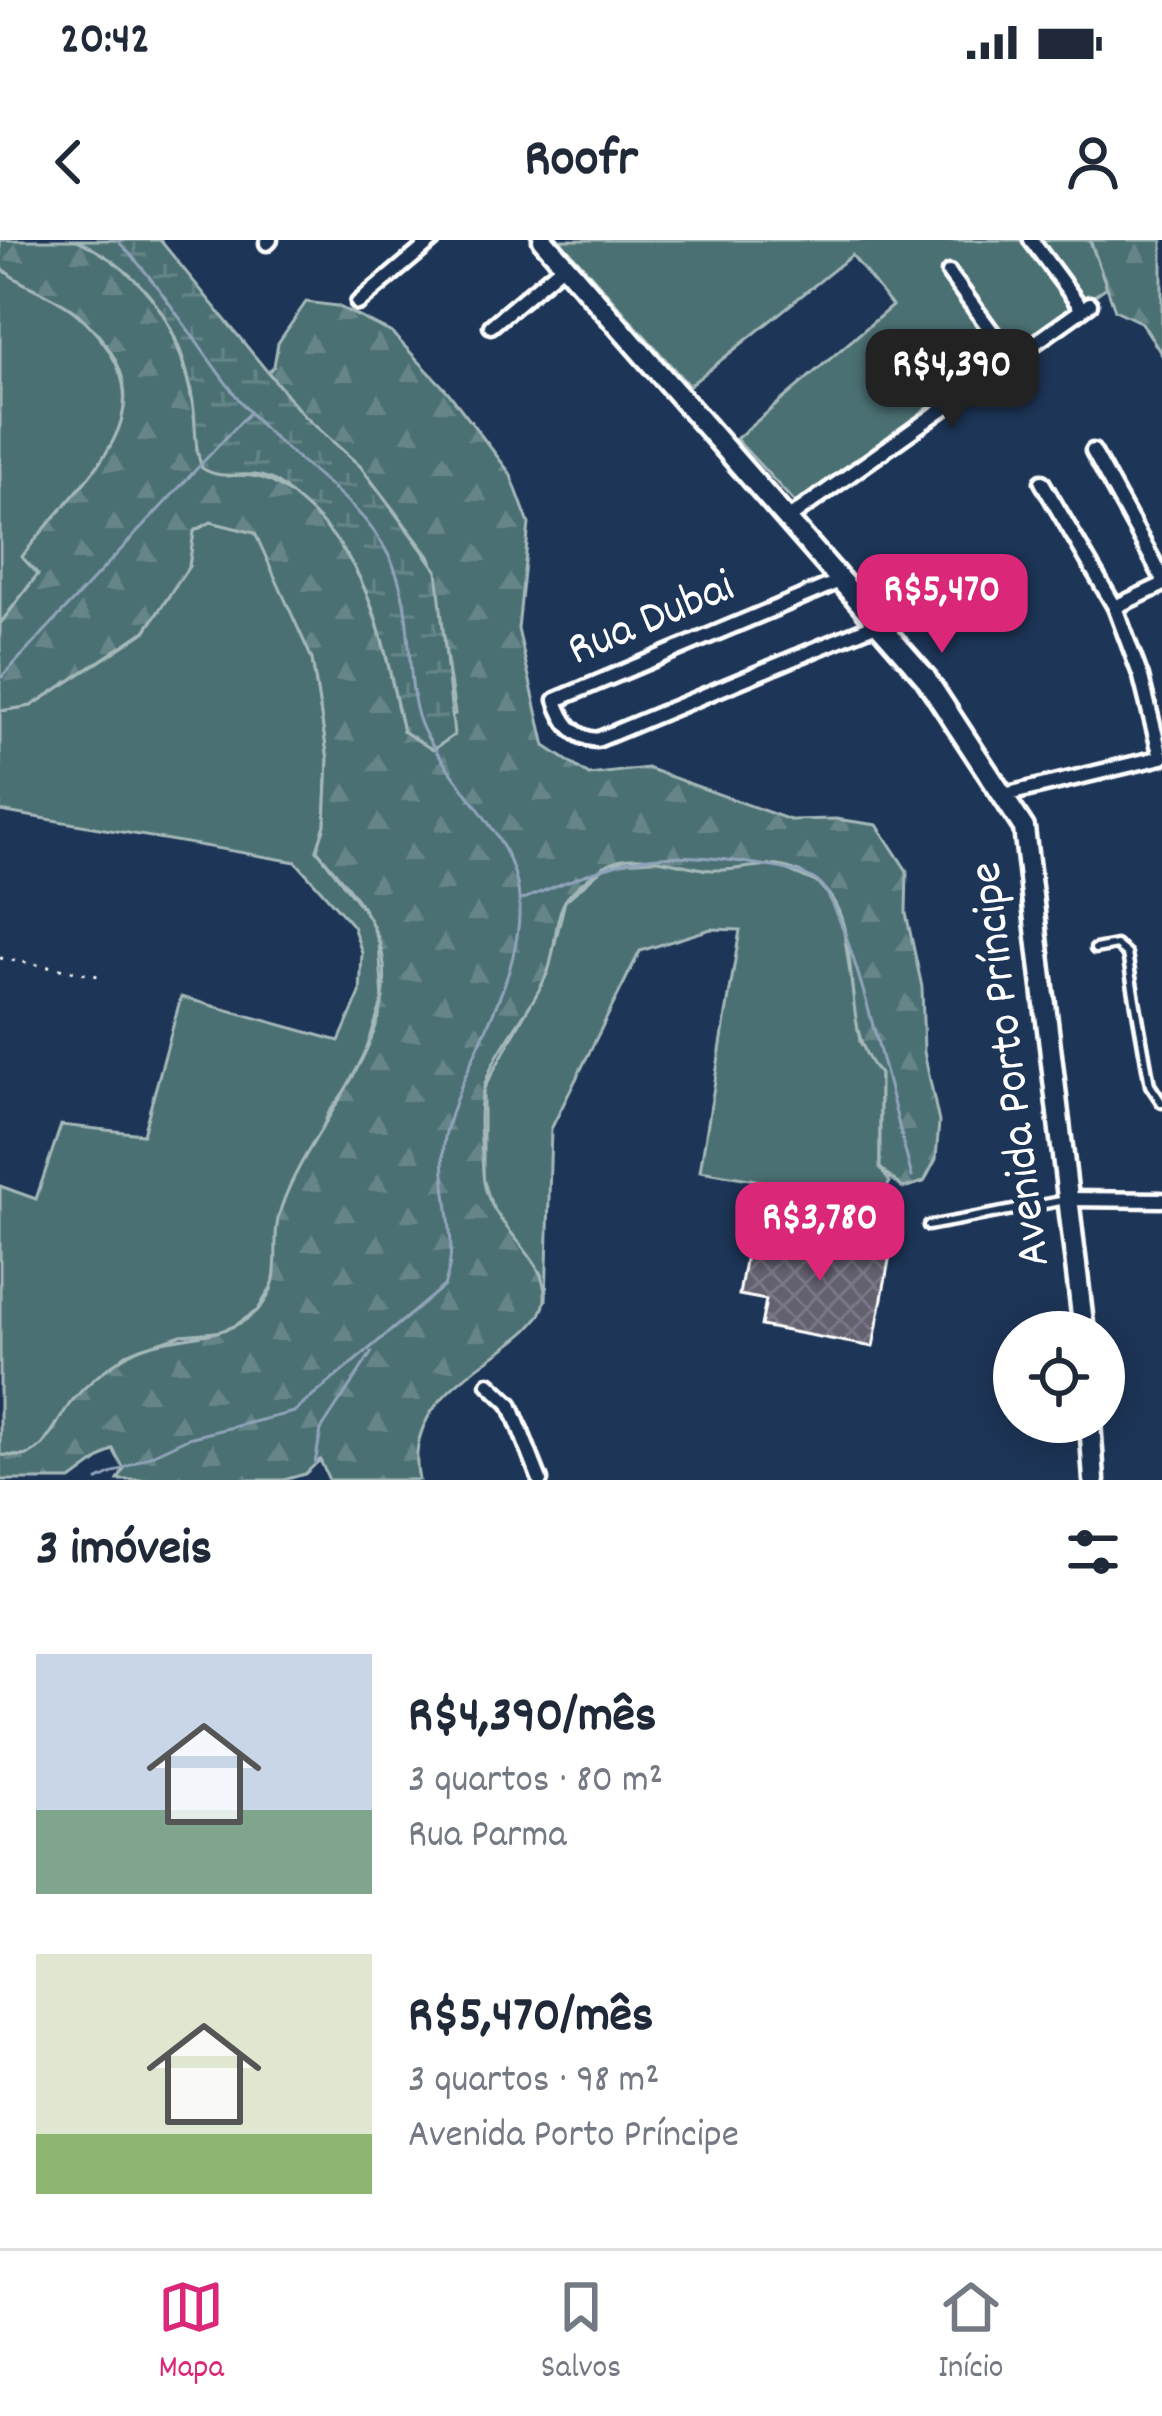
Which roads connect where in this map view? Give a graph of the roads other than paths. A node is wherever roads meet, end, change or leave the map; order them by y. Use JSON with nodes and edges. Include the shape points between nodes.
{"nodes":[{"id":1,"x":433,"y":240,"type":"edge"},
{"id":2,"x":543,"y":240,"type":"edge"},
{"id":3,"x":1030,"y":240,"type":"edge"},
{"id":4,"x":565,"y":264,"type":"junction"},
{"id":5,"x":949,"y":273,"type":"dead end"},
{"id":6,"x":358,"y":303,"type":"dead end"},
{"id":7,"x":491,"y":326,"type":"dead end"},
{"id":8,"x":1012,"y":358,"type":"junction"},
{"id":9,"x":1093,"y":451,"type":"dead end"},
{"id":10,"x":1042,"y":482,"type":"dead end"},
{"id":11,"x":789,"y":518,"type":"junction"},
{"id":12,"x":842,"y":580,"type":"junction"},
{"id":13,"x":1162,"y":581,"type":"edge"},
{"id":14,"x":1115,"y":608,"type":"junction"},
{"id":15,"x":879,"y":623,"type":"junction"},
{"id":16,"x":1161,"y":757,"type":"edge"},
{"id":17,"x":1004,"y":795,"type":"junction"},
{"id":18,"x":1095,"y":949,"type":"dead end"},
{"id":19,"x":1162,"y":1103,"type":"edge"},
{"id":20,"x":1068,"y":1199,"type":"junction"},
{"id":21,"x":1162,"y":1200,"type":"edge"},
{"id":22,"x":928,"y":1226,"type":"dead end"},
{"id":23,"x":1081,"y":1311,"type":"edge"},
{"id":24,"x":489,"y":1384,"type":"dead end"},
{"id":25,"x":1091,"y":1443,"type":"edge"},
{"id":26,"x":540,"y":1480,"type":"edge"},
{"id":27,"x":1094,"y":1480,"type":"edge"}],
"edges":[{"from":1,"to":6,"type":"street"},
{"from":2,"to":4,"type":"street","name":"Avenida Porto Príncipe"},
{"from":3,"to":8,"type":"street","via":[[1086,307]]},
{"from":4,"to":7,"type":"street"},
{"from":4,"to":11,"type":"street","name":"Avenida Porto Príncipe"},
{"from":5,"to":8,"type":"street"},
{"from":8,"to":11,"type":"street"},
{"from":9,"to":13,"type":"street"},
{"from":10,"to":14,"type":"street"},
{"from":11,"to":12,"type":"street","name":"Avenida Porto Príncipe"},
{"from":12,"to":15,"type":"street","name":"Avenida Porto Príncipe"},
{"from":12,"to":15,"type":"street","name":"Rua Dubai","via":[[556,700],[562,719],[583,739],[597,740]]},
{"from":13,"to":14,"type":"street"},
{"from":14,"to":16,"type":"street"},
{"from":15,"to":17,"type":"street","name":"Avenida Porto Príncipe","via":[[926,677]]},
{"from":16,"to":17,"type":"street"},
{"from":17,"to":20,"type":"street","name":"Avenida Porto Príncipe","via":[[1024,828]]},
{"from":18,"to":19,"type":"lane","via":[[1116,945],[1127,954],[1150,1084]]},
{"from":20,"to":21,"type":"street"},
{"from":20,"to":22,"type":"lane"},
{"from":20,"to":23,"type":"street","name":"Avenida Porto Príncipe"},
{"from":24,"to":26,"type":"street","via":[[510,1404]]},
{"from":25,"to":27,"type":"street"}]}
